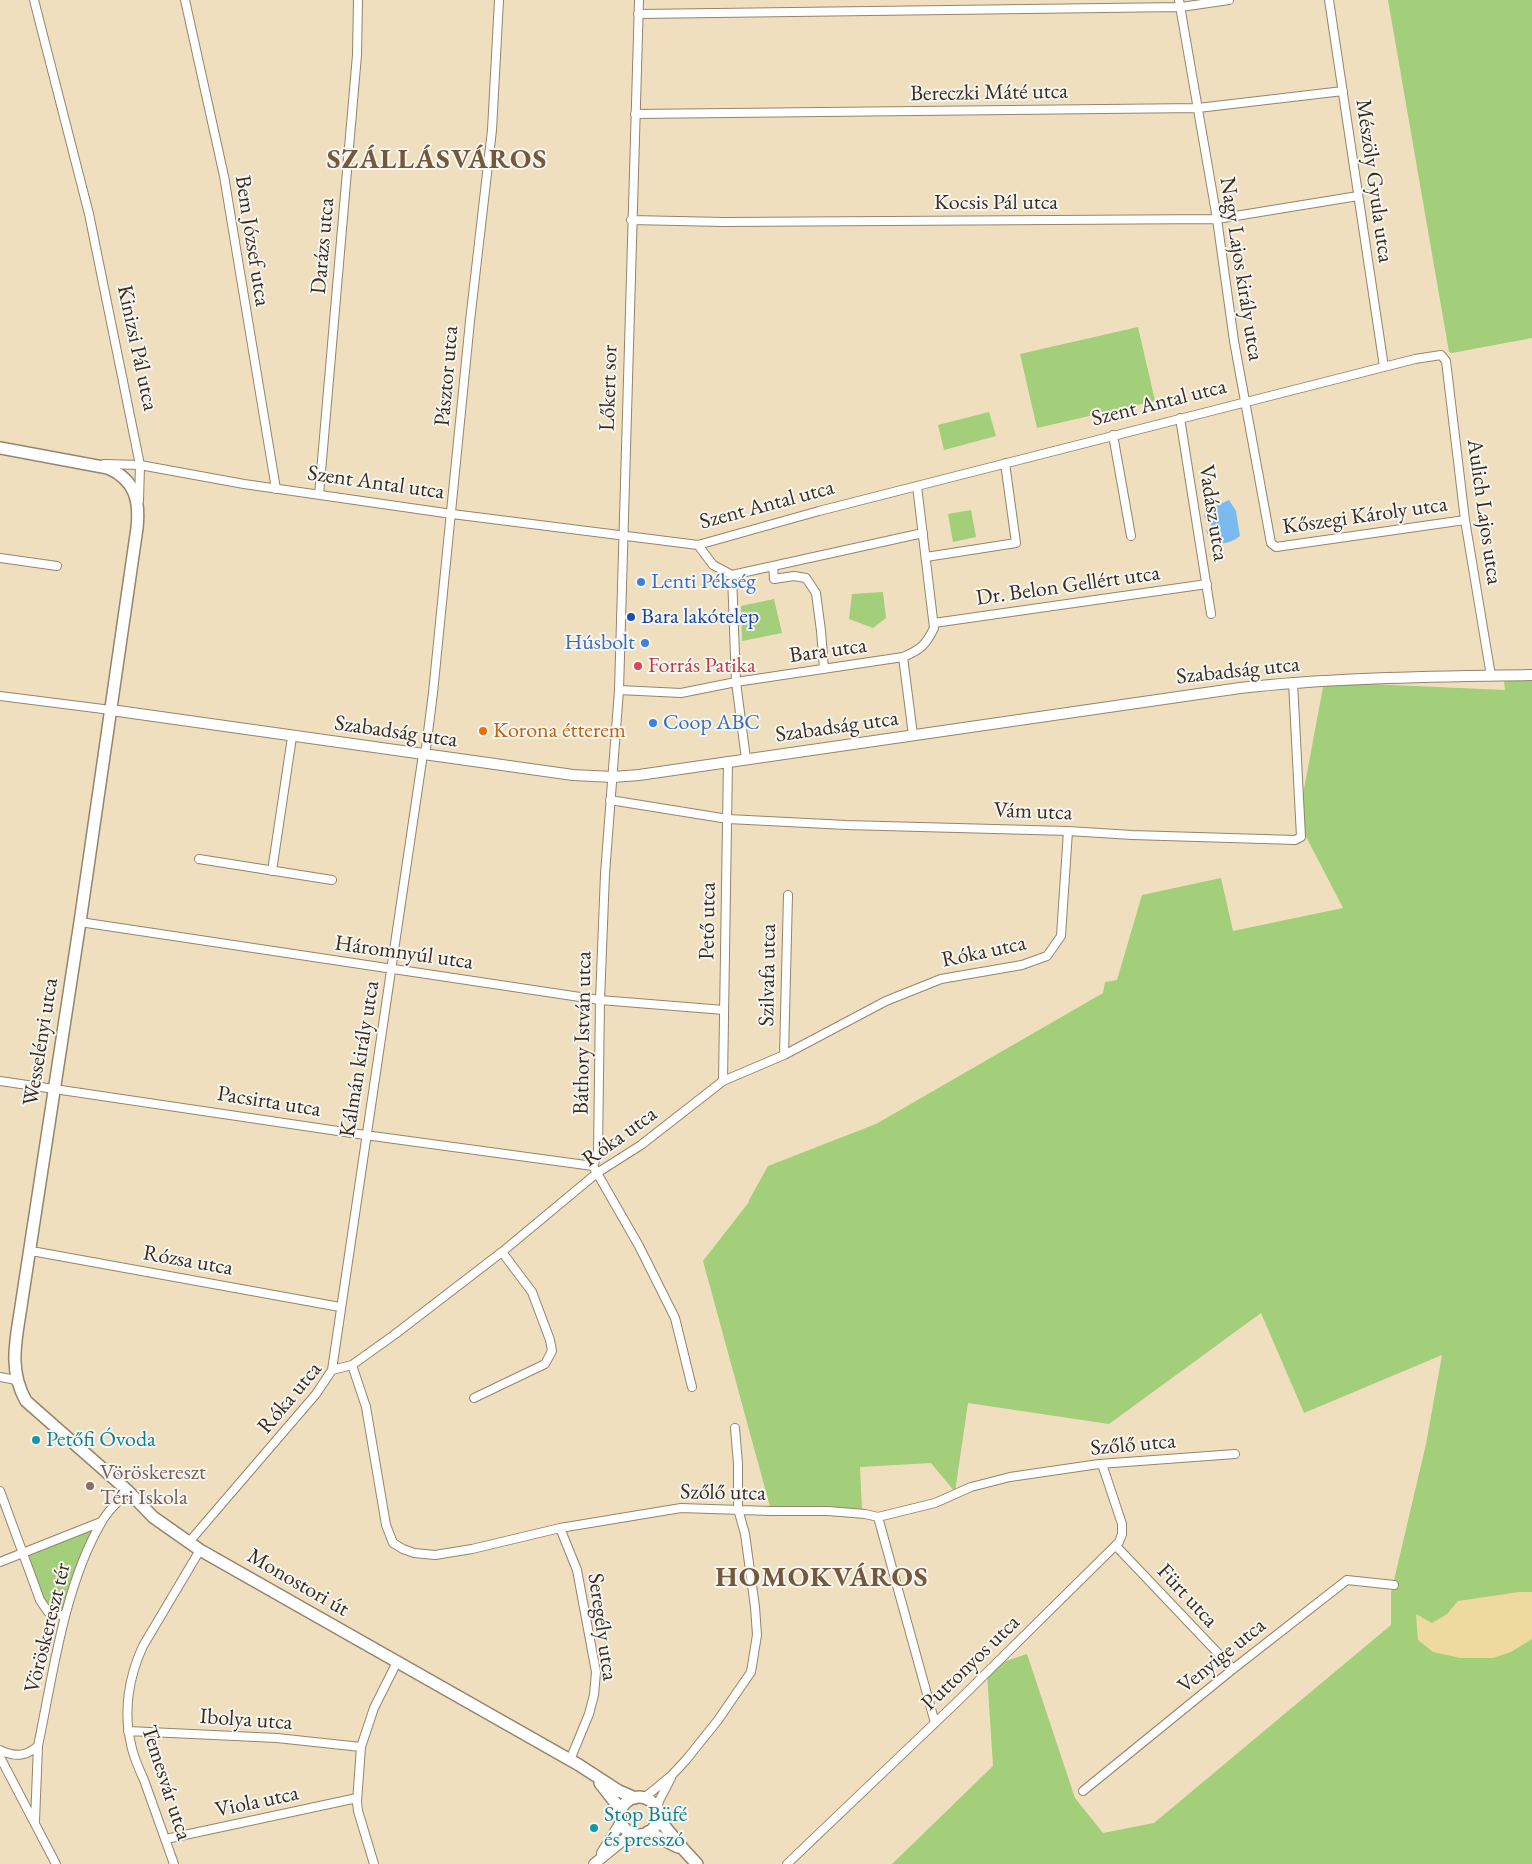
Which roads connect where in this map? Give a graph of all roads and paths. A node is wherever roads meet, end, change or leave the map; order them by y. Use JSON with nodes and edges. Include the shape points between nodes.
{"nodes":[{"id":1,"x":34,"y":0,"type":"edge"},
{"id":2,"x":186,"y":0,"type":"edge"},
{"id":3,"x":358,"y":0,"type":"edge"},
{"id":4,"x":499,"y":0,"type":"edge"},
{"id":5,"x":639,"y":0,"type":"edge"},
{"id":6,"x":1229,"y":0,"type":"edge"},
{"id":7,"x":1329,"y":0,"type":"edge"},
{"id":8,"x":1180,"y":3,"type":"edge"},
{"id":9,"x":638,"y":14,"type":"junction"},
{"id":10,"x":1343,"y":91,"type":"junction"},
{"id":11,"x":1198,"y":108,"type":"junction"},
{"id":12,"x":635,"y":114,"type":"junction"},
{"id":13,"x":1358,"y":196,"type":"junction"},
{"id":14,"x":1217,"y":219,"type":"junction"},
{"id":15,"x":631,"y":220,"type":"junction"},
{"id":16,"x":1441,"y":355,"type":"joint"},
{"id":17,"x":1384,"y":366,"type":"junction"},
{"id":18,"x":1245,"y":402,"type":"junction"},
{"id":19,"x":1180,"y":418,"type":"junction"},
{"id":20,"x":1113,"y":435,"type":"junction"},
{"id":21,"x":0,"y":448,"type":"edge"},
{"id":22,"x":1005,"y":463,"type":"junction"},
{"id":23,"x":91,"y":464,"type":"junction"},
{"id":24,"x":140,"y":465,"type":"junction"},
{"id":25,"x":917,"y":486,"type":"junction"},
{"id":26,"x":276,"y":489,"type":"junction"},
{"id":27,"x":319,"y":495,"type":"junction"},
{"id":28,"x":139,"y":507,"type":"junction"},
{"id":29,"x":452,"y":514,"type":"junction"},
{"id":30,"x":1466,"y":520,"type":"junction"},
{"id":31,"x":923,"y":533,"type":"junction"},
{"id":32,"x":622,"y":535,"type":"junction"},
{"id":33,"x":1131,"y":536,"type":"dead end"},
{"id":34,"x":1271,"y":543,"type":"joint"},
{"id":35,"x":698,"y":545,"type":"junction"},
{"id":36,"x":926,"y":557,"type":"junction"},
{"id":37,"x":0,"y":558,"type":"edge"},
{"id":38,"x":57,"y":566,"type":"dead end"},
{"id":39,"x":773,"y":566,"type":"junction"},
{"id":40,"x":732,"y":575,"type":"junction"},
{"id":41,"x":1207,"y":584,"type":"junction"},
{"id":42,"x":1211,"y":614,"type":"dead end"},
{"id":43,"x":934,"y":623,"type":"junction"},
{"id":44,"x":902,"y":657,"type":"junction"},
{"id":45,"x":824,"y":669,"type":"junction"},
{"id":46,"x":1532,"y":675,"type":"edge"},
{"id":47,"x":1491,"y":676,"type":"junction"},
{"id":48,"x":736,"y":682,"type":"junction"},
{"id":49,"x":1293,"y":682,"type":"junction"},
{"id":50,"x":619,"y":690,"type":"junction"},
{"id":51,"x":0,"y":696,"type":"edge"},
{"id":52,"x":111,"y":710,"type":"junction"},
{"id":53,"x":913,"y":735,"type":"junction"},
{"id":54,"x":292,"y":737,"type":"junction"},
{"id":55,"x":423,"y":754,"type":"junction"},
{"id":56,"x":746,"y":759,"type":"junction"},
{"id":57,"x":728,"y":761,"type":"junction"},
{"id":58,"x":613,"y":777,"type":"junction"},
{"id":59,"x":610,"y":800,"type":"junction"},
{"id":60,"x":728,"y":819,"type":"junction"},
{"id":61,"x":1068,"y":830,"type":"junction"},
{"id":62,"x":199,"y":859,"type":"dead end"},
{"id":63,"x":272,"y":872,"type":"junction"},
{"id":64,"x":332,"y":880,"type":"dead end"},
{"id":65,"x":788,"y":895,"type":"dead end"},
{"id":66,"x":80,"y":922,"type":"junction"},
{"id":67,"x":391,"y":969,"type":"junction"},
{"id":68,"x":600,"y":1000,"type":"junction"},
{"id":69,"x":724,"y":1010,"type":"junction"},
{"id":70,"x":784,"y":1055,"type":"junction"},
{"id":71,"x":0,"y":1081,"type":"edge"},
{"id":72,"x":723,"y":1081,"type":"junction"},
{"id":73,"x":54,"y":1088,"type":"junction"},
{"id":74,"x":366,"y":1134,"type":"junction"},
{"id":75,"x":593,"y":1166,"type":"junction"},
{"id":76,"x":598,"y":1173,"type":"junction"},
{"id":77,"x":30,"y":1252,"type":"junction"},
{"id":78,"x":502,"y":1252,"type":"junction"},
{"id":79,"x":340,"y":1306,"type":"junction"},
{"id":80,"x":352,"y":1365,"type":"junction"},
{"id":81,"x":332,"y":1370,"type":"junction"},
{"id":82,"x":0,"y":1377,"type":"edge"},
{"id":83,"x":16,"y":1380,"type":"junction"},
{"id":84,"x":692,"y":1387,"type":"dead end"},
{"id":85,"x":474,"y":1398,"type":"dead end"},
{"id":86,"x":734,"y":1428,"type":"dead end"},
{"id":87,"x":1235,"y":1454,"type":"dead end"},
{"id":88,"x":1102,"y":1464,"type":"junction"},
{"id":89,"x":0,"y":1491,"type":"edge"},
{"id":90,"x":128,"y":1491,"type":"junction"},
{"id":91,"x":738,"y":1509,"type":"junction"},
{"id":92,"x":878,"y":1517,"type":"junction"},
{"id":93,"x":101,"y":1522,"type":"junction"},
{"id":94,"x":560,"y":1528,"type":"junction"},
{"id":95,"x":189,"y":1542,"type":"junction"},
{"id":96,"x":1116,"y":1546,"type":"junction"},
{"id":97,"x":200,"y":1550,"type":"junction"},
{"id":98,"x":23,"y":1553,"type":"junction"},
{"id":99,"x":0,"y":1562,"type":"edge"},
{"id":100,"x":1394,"y":1585,"type":"dead end"},
{"id":101,"x":65,"y":1616,"type":"junction"},
{"id":102,"x":398,"y":1662,"type":"junction"},
{"id":103,"x":1233,"y":1670,"type":"junction"},
{"id":104,"x":935,"y":1723,"type":"junction"},
{"id":105,"x":128,"y":1731,"type":"junction"},
{"id":106,"x":38,"y":1746,"type":"junction"},
{"id":107,"x":361,"y":1747,"type":"junction"},
{"id":108,"x":0,"y":1750,"type":"edge"},
{"id":109,"x":0,"y":1757,"type":"edge"},
{"id":110,"x":570,"y":1760,"type":"junction"},
{"id":111,"x":672,"y":1775,"type":"junction"},
{"id":112,"x":594,"y":1776,"type":"junction"},
{"id":113,"x":1083,"y":1791,"type":"dead end"},
{"id":114,"x":356,"y":1798,"type":"junction"},
{"id":115,"x":639,"y":1798,"type":"junction"},
{"id":116,"x":657,"y":1814,"type":"junction"},
{"id":117,"x":621,"y":1816,"type":"junction"},
{"id":118,"x":35,"y":1822,"type":"junction"},
{"id":119,"x":648,"y":1832,"type":"junction"},
{"id":120,"x":632,"y":1833,"type":"junction"},
{"id":121,"x":166,"y":1839,"type":"junction"},
{"id":122,"x":690,"y":1859,"type":"edge"},
{"id":123,"x":596,"y":1862,"type":"edge"},
{"id":124,"x":56,"y":1864,"type":"edge"},
{"id":125,"x":174,"y":1864,"type":"edge"},
{"id":126,"x":374,"y":1864,"type":"edge"},
{"id":127,"x":787,"y":1864,"type":"edge"}],
"edges":[{"from":1,"to":24,"type":"street","name":"Kinizsi Pál utca","via":[[89,214]]},
{"from":2,"to":26,"type":"street","name":"Bem József utca","via":[[224,176]]},
{"from":3,"to":27,"type":"street","name":"Darázs utca","via":[[357,55]]},
{"from":4,"to":29,"type":"street","name":"Pásztor utca","via":[[492,130]]},
{"from":5,"to":9,"type":"street","name":"Lőkert sor"},
{"from":6,"to":8,"type":"street"},
{"from":7,"to":10,"type":"street","name":"Mészöly Gyula utca"},
{"from":8,"to":9,"type":"street"},
{"from":8,"to":11,"type":"street","name":"Nagy Lajos király utca"},
{"from":9,"to":12,"type":"street","name":"Lőkert sor"},
{"from":10,"to":11,"type":"street","name":"Bereczki Máté utca"},
{"from":10,"to":13,"type":"street","name":"Mészöly Gyula utca"},
{"from":11,"to":12,"type":"street","name":"Bereczki Máté utca"},
{"from":11,"to":14,"type":"street","name":"Nagy Lajos király utca"},
{"from":12,"to":15,"type":"street","name":"Lőkert sor"},
{"from":13,"to":14,"type":"street","name":"Kocsis Pál utca"},
{"from":13,"to":17,"type":"street","name":"Mészöly Gyula utca"},
{"from":14,"to":15,"type":"street","name":"Kocsis Pál utca"},
{"from":14,"to":18,"type":"street","name":"Nagy Lajos király utca"},
{"from":15,"to":32,"type":"street","name":"Lőkert sor"},
{"from":16,"to":17,"type":"street","name":"Szent Antal utca"},
{"from":16,"to":30,"type":"street","name":"Aulich Lajos utca","via":[[1446,361]]},
{"from":17,"to":18,"type":"street","name":"Szent Antal utca"},
{"from":18,"to":19,"type":"street","name":"Szent Antal utca"},
{"from":18,"to":34,"type":"street","name":"Nagy Lajos király utca"},
{"from":19,"to":20,"type":"street","name":"Szent Antal utca"},
{"from":19,"to":41,"type":"street","name":"Vadász utca"},
{"from":20,"to":22,"type":"street","name":"Szent Antal utca"},
{"from":20,"to":33,"type":"street"},
{"from":21,"to":23,"type":"main road","name":"Szent Antal utca"},
{"from":22,"to":25,"type":"street","name":"Szent Antal utca"},
{"from":22,"to":36,"type":"street","via":[[1016,543]]},
{"from":23,"to":24,"type":"street","name":"Szent Antal utca"},
{"from":23,"to":28,"type":"main road","name":"Szent Antal utca","via":[[108,468],[124,478],[134,491]]},
{"from":24,"to":26,"type":"street","name":"Szent Antal utca"},
{"from":24,"to":28,"type":"street","name":"Kinizsi Pál utca"},
{"from":25,"to":31,"type":"street"},
{"from":25,"to":35,"type":"street","name":"Szent Antal utca"},
{"from":26,"to":27,"type":"street","name":"Szent Antal utca"},
{"from":27,"to":29,"type":"street","name":"Szent Antal utca"},
{"from":28,"to":52,"type":"main road","name":"Kinizsi Pál utca"},
{"from":29,"to":32,"type":"street","name":"Szent Antal utca"},
{"from":29,"to":55,"type":"street","name":"Pásztor utca","via":[[433,693]]},
{"from":30,"to":34,"type":"street","name":"Kőszegi Károly utca","via":[[1276,547]]},
{"from":30,"to":47,"type":"street","name":"Aulich Lajos utca"},
{"from":31,"to":36,"type":"street"},
{"from":31,"to":39,"type":"street"},
{"from":32,"to":35,"type":"street","name":"Szent Antal utca"},
{"from":32,"to":50,"type":"street","name":"Lőkert sor"},
{"from":35,"to":40,"type":"street","via":[[713,565]]},
{"from":36,"to":43,"type":"street"},
{"from":37,"to":38,"type":"street"},
{"from":39,"to":40,"type":"street"},
{"from":39,"to":45,"type":"street","via":[[774,579],[806,578],[816,592]]},
{"from":40,"to":48,"type":"street"},
{"from":41,"to":42,"type":"street","name":"Vadász utca"},
{"from":41,"to":43,"type":"street","name":"Dr. Belon Gellért utca"},
{"from":43,"to":44,"type":"street","name":"Bara utca","via":[[928,642],[916,652]]},
{"from":44,"to":45,"type":"street","name":"Bara utca"},
{"from":44,"to":53,"type":"street"},
{"from":45,"to":48,"type":"street","name":"Bara utca"},
{"from":46,"to":47,"type":"main road","name":"Szabadság utca"},
{"from":47,"to":49,"type":"main road","name":"Szabadság utca"},
{"from":48,"to":50,"type":"street","name":"Bara utca","via":[[681,693]]},
{"from":48,"to":56,"type":"street"},
{"from":49,"to":53,"type":"main road","name":"Szabadság utca"},
{"from":49,"to":61,"type":"street","name":"Vám utca","via":[[1301,837],[1295,840]]},
{"from":50,"to":58,"type":"street","name":"Lőkert sor"},
{"from":51,"to":52,"type":"street","name":"Szabadság utca"},
{"from":52,"to":54,"type":"main road","name":"Szabadság utca"},
{"from":52,"to":66,"type":"main road","name":"Wesselényi utca"},
{"from":53,"to":56,"type":"main road","name":"Szabadság utca"},
{"from":54,"to":55,"type":"main road","name":"Szabadság utca"},
{"from":54,"to":63,"type":"street"},
{"from":55,"to":58,"type":"main road","name":"Szabadság utca","via":[[573,775]]},
{"from":55,"to":67,"type":"street","name":"Kálmán király utca"},
{"from":56,"to":57,"type":"main road","name":"Szabadság utca"},
{"from":57,"to":58,"type":"main road","name":"Szabadság utca"},
{"from":57,"to":60,"type":"street","name":"Pető utca"},
{"from":58,"to":59,"type":"street","name":"Báthory István utca"},
{"from":59,"to":60,"type":"street","name":"Vám utca"},
{"from":59,"to":68,"type":"street","name":"Báthory István utca"},
{"from":60,"to":61,"type":"street","name":"Vám utca"},
{"from":60,"to":69,"type":"street","name":"Pető utca"},
{"from":61,"to":70,"type":"street","name":"Róka utca","via":[[1061,936],[1047,956],[1022,965],[941,979],[886,1001]]},
{"from":62,"to":63,"type":"street"},
{"from":63,"to":64,"type":"street"},
{"from":65,"to":70,"type":"street","name":"Szilvafa utca"},
{"from":66,"to":67,"type":"street","name":"Háromnyúl utca"},
{"from":66,"to":73,"type":"main road","name":"Wesselényi utca"},
{"from":67,"to":68,"type":"street","name":"Háromnyúl utca"},
{"from":67,"to":74,"type":"street","name":"Kálmán király utca"},
{"from":68,"to":69,"type":"street","name":"Háromnyúl utca"},
{"from":68,"to":75,"type":"street","name":"Báthory István utca","via":[[598,1153]]},
{"from":69,"to":72,"type":"street","name":"Pető utca"},
{"from":70,"to":72,"type":"street","name":"Róka utca"},
{"from":71,"to":73,"type":"street","name":"Pacsirta utca"},
{"from":72,"to":76,"type":"street","name":"Róka utca","via":[[641,1145]]},
{"from":73,"to":74,"type":"street","name":"Pacsirta utca"},
{"from":73,"to":77,"type":"main road","name":"Wesselényi utca"},
{"from":74,"to":75,"type":"street","name":"Pacsirta utca"},
{"from":74,"to":79,"type":"street","name":"Kálmán király utca"},
{"from":75,"to":76,"type":"street"},
{"from":76,"to":78,"type":"street","name":"Róka utca"},
{"from":76,"to":84,"type":"street","via":[[675,1318]]},
{"from":77,"to":79,"type":"street","name":"Rózsa utca"},
{"from":77,"to":83,"type":"main road","name":"Wesselényi utca","via":[[14,1359]]},
{"from":78,"to":80,"type":"street","name":"Róka utca"},
{"from":78,"to":85,"type":"street","via":[[532,1292],[552,1351],[545,1364]]},
{"from":79,"to":81,"type":"street","name":"Kálmán király utca"},
{"from":80,"to":81,"type":"street","name":"Róka utca"},
{"from":80,"to":94,"type":"street","name":"Szőlő utca","via":[[366,1406],[386,1524],[393,1543],[414,1553],[435,1555]]},
{"from":81,"to":95,"type":"street","name":"Róka utca","via":[[316,1394]]},
{"from":82,"to":83,"type":"street"},
{"from":83,"to":90,"type":"main road","name":"Monostori út","via":[[26,1401]]},
{"from":86,"to":91,"type":"street"},
{"from":87,"to":88,"type":"street","name":"Szőlő utca"},
{"from":88,"to":92,"type":"street","name":"Szőlő utca","via":[[1010,1477]]},
{"from":88,"to":96,"type":"street","via":[[1122,1524],[1122,1534]]},
{"from":89,"to":98,"type":"street"},
{"from":90,"to":93,"type":"street","name":"Vöröskereszt tér"},
{"from":90,"to":95,"type":"main road","name":"Monostori út","via":[[153,1517]]},
{"from":91,"to":92,"type":"street","name":"Szőlő utca","via":[[828,1511]]},
{"from":91,"to":94,"type":"street","name":"Szőlő utca","via":[[681,1508]]},
{"from":91,"to":111,"type":"street","via":[[755,1607],[757,1635],[751,1672],[712,1727]]},
{"from":92,"to":104,"type":"street"},
{"from":93,"to":98,"type":"street"},
{"from":93,"to":101,"type":"street","name":"Vöröskereszt tér","via":[[83,1561]]},
{"from":94,"to":110,"type":"street","name":"Seregély utca","via":[[577,1570],[596,1672],[589,1714]]},
{"from":95,"to":97,"type":"main road","name":"Monostori út"},
{"from":96,"to":103,"type":"street","name":"Fürt utca"},
{"from":96,"to":104,"type":"street","name":"Puttonyos utca"},
{"from":97,"to":102,"type":"main road","name":"Monostori út"},
{"from":97,"to":105,"type":"street","name":"Temesvár utca","via":[[137,1659],[128,1697]]},
{"from":98,"to":99,"type":"street"},
{"from":98,"to":101,"type":"street","via":[[40,1600],[48,1612]]},
{"from":100,"to":103,"type":"street","name":"Venyige utca","via":[[1347,1580]]},
{"from":101,"to":106,"type":"street","name":"Vöröskereszt tér"},
{"from":102,"to":107,"type":"street","via":[[374,1708]]},
{"from":102,"to":110,"type":"main road","name":"Monostori út"},
{"from":103,"to":113,"type":"street","name":"Venyige utca"},
{"from":104,"to":127,"type":"street","name":"Puttonyos utca"},
{"from":105,"to":107,"type":"street","name":"Ibolya utca","via":[[277,1738]]},
{"from":105,"to":121,"type":"street","name":"Temesvár utca"},
{"from":106,"to":108,"type":"street","via":[[31,1752],[16,1756]]},
{"from":106,"to":118,"type":"street","name":"Vöröskereszt tér"},
{"from":107,"to":114,"type":"street"},
{"from":109,"to":118,"type":"street"},
{"from":110,"to":112,"type":"main road","name":"Monostori út"},
{"from":111,"to":115,"type":"street"},
{"from":111,"to":116,"type":"street","via":[[659,1801]]},
{"from":112,"to":115,"type":"main road","name":"Monostori út"},
{"from":112,"to":117,"type":"main road","name":"Monostori út"},
{"from":114,"to":121,"type":"street","name":"Viola utca"},
{"from":114,"to":126,"type":"street"},
{"from":115,"to":116,"type":"main road","via":[[650,1801]]},
{"from":115,"to":117,"type":"main road","via":[[626,1802]]},
{"from":116,"to":119,"type":"main road","via":[[656,1823]]},
{"from":116,"to":122,"type":"main road"},
{"from":117,"to":120,"type":"main road","via":[[623,1827]]},
{"from":117,"to":123,"type":"main road"},
{"from":118,"to":124,"type":"street"},
{"from":119,"to":120,"type":"main road"},
{"from":119,"to":122,"type":"main road","via":[[664,1839]]},
{"from":120,"to":123,"type":"main road"},
{"from":121,"to":125,"type":"street","name":"Temesvár utca"}]}
